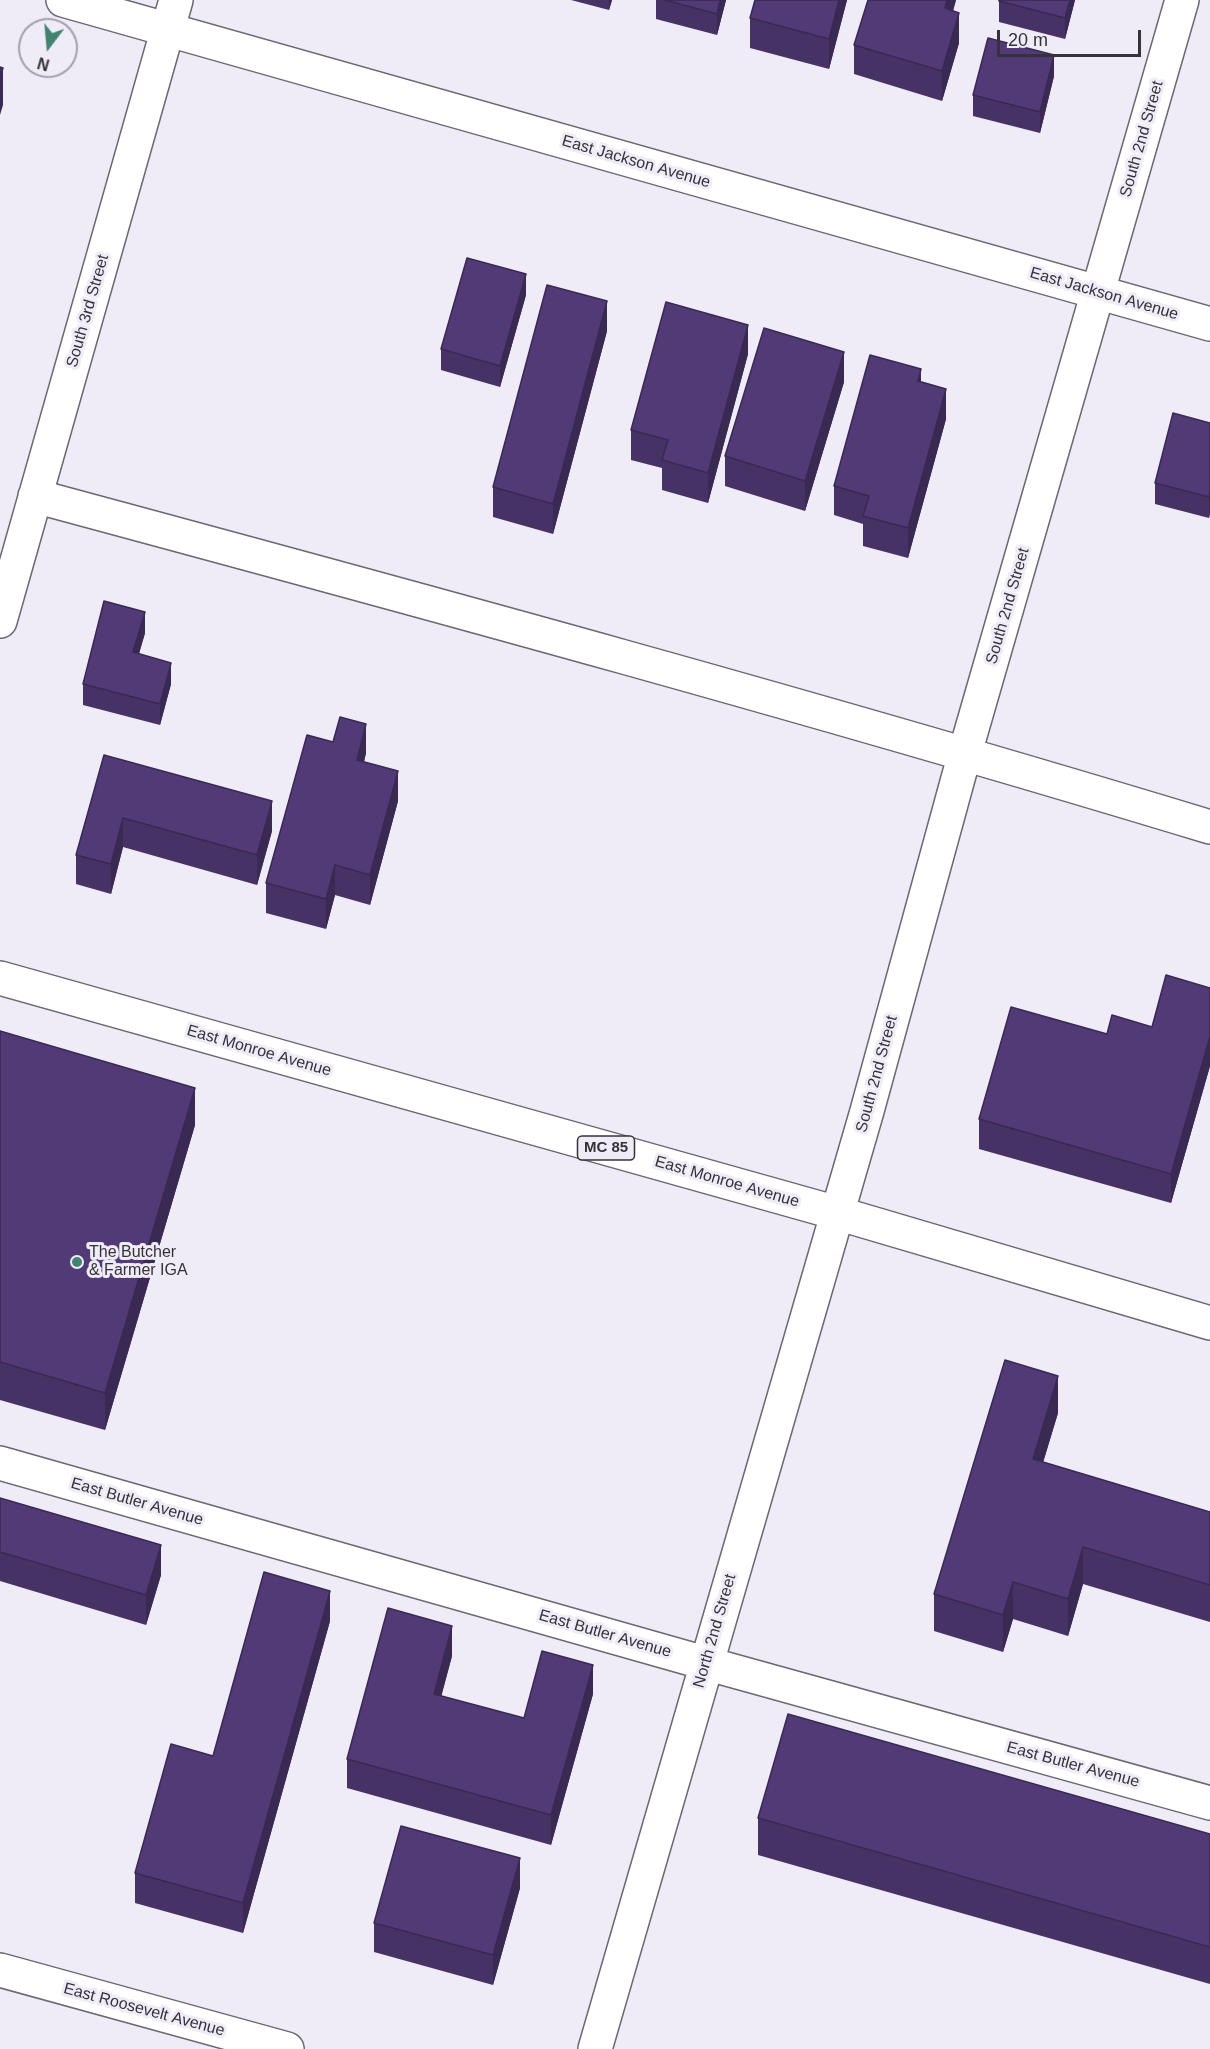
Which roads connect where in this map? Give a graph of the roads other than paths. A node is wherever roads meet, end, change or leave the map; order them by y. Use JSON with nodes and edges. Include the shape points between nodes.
{"nodes":[{"id":1,"x":63,"y":0,"type":"edge"},
{"id":2,"x":1182,"y":0,"type":"edge"},
{"id":3,"x":172,"y":14,"type":"edge"},
{"id":4,"x":1098,"y":293,"type":"junction"},
{"id":5,"x":1210,"y":324,"type":"edge"},
{"id":6,"x":35,"y":496,"type":"junction"},
{"id":7,"x":0,"y":621,"type":"edge"},
{"id":8,"x":965,"y":753,"type":"junction"},
{"id":9,"x":1210,"y":827,"type":"edge"},
{"id":10,"x":0,"y":978,"type":"edge"},
{"id":11,"x":837,"y":1213,"type":"junction"},
{"id":12,"x":1210,"y":1323,"type":"edge"},
{"id":13,"x":0,"y":1463,"type":"edge"},
{"id":14,"x":705,"y":1663,"type":"junction"},
{"id":15,"x":1210,"y":1803,"type":"edge"},
{"id":16,"x":0,"y":1970,"type":"edge"},
{"id":17,"x":287,"y":2049,"type":"edge"},
{"id":18,"x":595,"y":2049,"type":"edge"}],
"edges":[{"from":1,"to":3,"type":"street","name":"East Jackson Avenue"},
{"from":2,"to":4,"type":"street","name":"South 2nd Street"},
{"from":3,"to":4,"type":"street","name":"East Jackson Avenue"},
{"from":3,"to":6,"type":"street","name":"South 3rd Street"},
{"from":4,"to":5,"type":"street","name":"East Jackson Avenue"},
{"from":4,"to":8,"type":"street","name":"South 2nd Street"},
{"from":6,"to":7,"type":"street","name":"South 3rd Street"},
{"from":6,"to":8,"type":"street"},
{"from":8,"to":9,"type":"street"},
{"from":8,"to":11,"type":"street","name":"South 2nd Street"},
{"from":10,"to":11,"type":"street","name":"East Monroe Avenue","number":"MC 85"},
{"from":11,"to":12,"type":"street","name":"East Monroe Avenue","number":"MC 85"},
{"from":11,"to":14,"type":"street","name":"North 2nd Street"},
{"from":13,"to":14,"type":"street","name":"East Butler Avenue"},
{"from":14,"to":15,"type":"street","name":"East Butler Avenue"},
{"from":14,"to":18,"type":"street","name":"North 2nd Street"},
{"from":16,"to":17,"type":"street","name":"East Roosevelt Avenue"}]}
